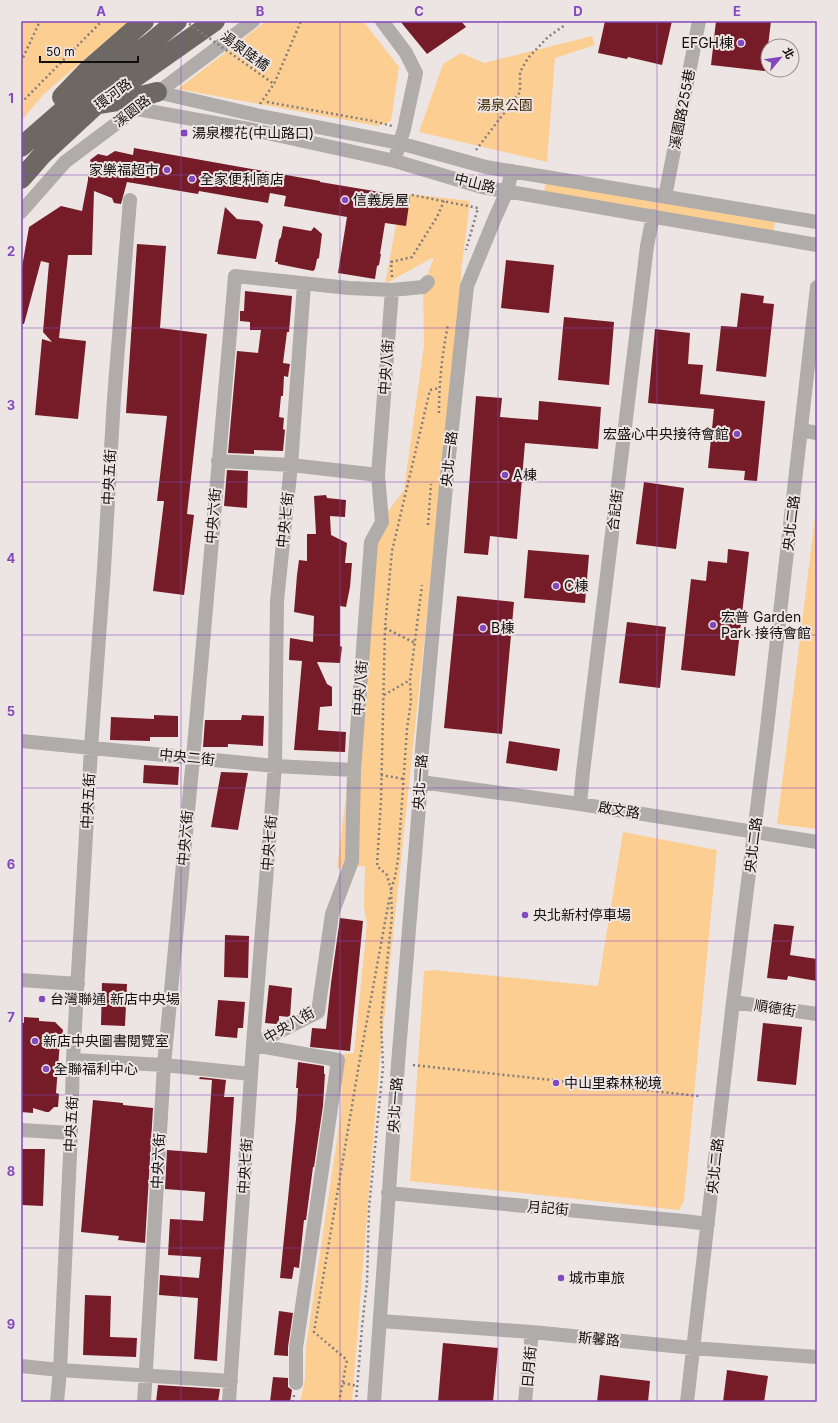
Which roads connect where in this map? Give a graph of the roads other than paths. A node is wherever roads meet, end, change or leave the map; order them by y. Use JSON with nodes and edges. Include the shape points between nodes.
{"nodes":[{"id":1,"x":144,"y":21,"type":"edge"},
{"id":2,"x":161,"y":21,"type":"edge"},
{"id":3,"x":177,"y":21,"type":"edge"},
{"id":4,"x":197,"y":21,"type":"edge"},
{"id":5,"x":215,"y":21,"type":"edge"},
{"id":6,"x":253,"y":21,"type":"edge"},
{"id":7,"x":382,"y":21,"type":"edge"},
{"id":8,"x":699,"y":21,"type":"edge"},
{"id":9,"x":171,"y":51,"type":"junction"},
{"id":10,"x":157,"y":92,"type":"junction"},
{"id":11,"x":120,"y":95,"type":"junction"},
{"id":12,"x":97,"y":104,"type":"junction"},
{"id":13,"x":60,"y":113,"type":"junction"},
{"id":14,"x":21,"y":140,"type":"edge"},
{"id":15,"x":399,"y":143,"type":"junction"},
{"id":16,"x":21,"y":147,"type":"edge"},
{"id":17,"x":395,"y":161,"type":"junction"},
{"id":18,"x":512,"y":171,"type":"junction"},
{"id":19,"x":21,"y":179,"type":"edge"},
{"id":20,"x":507,"y":191,"type":"junction"},
{"id":21,"x":665,"y":197,"type":"junction"},
{"id":22,"x":130,"y":200,"type":"dead end"},
{"id":23,"x":21,"y":212,"type":"edge"},
{"id":24,"x":653,"y":216,"type":"junction"},
{"id":25,"x":817,"y":222,"type":"edge"},
{"id":26,"x":817,"y":245,"type":"edge"},
{"id":27,"x":428,"y":282,"type":"dead end"},
{"id":28,"x":304,"y":284,"type":"junction"},
{"id":29,"x":817,"y":287,"type":"edge"},
{"id":30,"x":392,"y":290,"type":"junction"},
{"id":31,"x":801,"y":430,"type":"junction"},
{"id":32,"x":817,"y":433,"type":"edge"},
{"id":33,"x":218,"y":461,"type":"junction"},
{"id":34,"x":291,"y":465,"type":"junction"},
{"id":35,"x":378,"y":475,"type":"junction"},
{"id":36,"x":21,"y":741,"type":"edge"},
{"id":37,"x":91,"y":748,"type":"junction"},
{"id":38,"x":192,"y":758,"type":"junction"},
{"id":39,"x":275,"y":766,"type":"junction"},
{"id":40,"x":354,"y":770,"type":"junction"},
{"id":41,"x":421,"y":782,"type":"junction"},
{"id":42,"x":580,"y":804,"type":"junction"},
{"id":43,"x":755,"y":832,"type":"junction"},
{"id":44,"x":817,"y":842,"type":"edge"},
{"id":45,"x":21,"y":980,"type":"edge"},
{"id":46,"x":78,"y":984,"type":"junction"},
{"id":47,"x":733,"y":1002,"type":"junction"},
{"id":48,"x":817,"y":1014,"type":"edge"},
{"id":49,"x":253,"y":1045,"type":"junction"},
{"id":50,"x":73,"y":1060,"type":"junction"},
{"id":51,"x":164,"y":1065,"type":"junction"},
{"id":52,"x":251,"y":1074,"type":"junction"},
{"id":53,"x":21,"y":1130,"type":"edge"},
{"id":54,"x":71,"y":1133,"type":"junction"},
{"id":55,"x":388,"y":1193,"type":"junction"},
{"id":56,"x":708,"y":1224,"type":"junction"},
{"id":57,"x":380,"y":1321,"type":"junction"},
{"id":58,"x":532,"y":1332,"type":"junction"},
{"id":59,"x":693,"y":1348,"type":"junction"},
{"id":60,"x":817,"y":1358,"type":"edge"},
{"id":61,"x":21,"y":1366,"type":"edge"},
{"id":62,"x":60,"y":1370,"type":"junction"},
{"id":63,"x":147,"y":1375,"type":"junction"},
{"id":64,"x":231,"y":1381,"type":"junction"},
{"id":65,"x":296,"y":1383,"type":"dead end"},
{"id":66,"x":57,"y":1402,"type":"edge"},
{"id":67,"x":144,"y":1402,"type":"edge"},
{"id":68,"x":229,"y":1402,"type":"edge"},
{"id":69,"x":374,"y":1402,"type":"edge"},
{"id":70,"x":525,"y":1402,"type":"edge"},
{"id":71,"x":687,"y":1402,"type":"edge"}],
"edges":[{"from":1,"to":14,"type":"highway","via":[[89,69]]},
{"from":2,"to":11,"type":"highway","name":"環河路","via":[[102,71]]},
{"from":3,"to":11,"type":"highway"},
{"from":4,"to":9,"type":"highway"},
{"from":5,"to":9,"type":"highway","name":"環河路"},
{"from":6,"to":10,"type":"street","name":"溪園路"},
{"from":7,"to":15,"type":"street","via":[[406,53],[416,73]]},
{"from":8,"to":21,"type":"street","name":"溪園路255巷"},
{"from":9,"to":11,"type":"highway","name":"環河路"},
{"from":10,"to":11,"type":"highway"},
{"from":10,"to":15,"type":"street","name":"中山路","via":[[256,115]]},
{"from":11,"to":12,"type":"highway","name":"環河路"},
{"from":11,"to":13,"type":"highway","name":"環河路","via":[[84,92]]},
{"from":11,"to":17,"type":"street","name":"中山路","via":[[254,130]]},
{"from":11,"to":23,"type":"street","name":"溪園路"},
{"from":12,"to":13,"type":"highway"},
{"from":12,"to":19,"type":"highway","name":"環河路","via":[[42,155]]},
{"from":13,"to":16,"type":"highway","name":"環河路"},
{"from":15,"to":17,"type":"street"},
{"from":15,"to":18,"type":"street","name":"中山路","via":[[486,167]]},
{"from":17,"to":20,"type":"street","name":"中山路","via":[[482,187]]},
{"from":18,"to":20,"type":"street","name":"央北一路"},
{"from":18,"to":21,"type":"street","name":"中山路"},
{"from":20,"to":24,"type":"street","name":"中山路"},
{"from":20,"to":41,"type":"street","name":"央北一路","via":[[467,286],[447,475]]},
{"from":21,"to":25,"type":"street","name":"中山路"},
{"from":22,"to":37,"type":"street","name":"中央五街"},
{"from":24,"to":26,"type":"street","name":"中山路"},
{"from":24,"to":42,"type":"street","name":"合記街","via":[[647,246]]},
{"from":27,"to":30,"type":"street","via":[[423,287]]},
{"from":28,"to":30,"type":"street"},
{"from":28,"to":33,"type":"street","name":"中央六街","via":[[235,276]]},
{"from":28,"to":34,"type":"street","name":"中央七街"},
{"from":29,"to":31,"type":"street","name":"央北二路"},
{"from":30,"to":35,"type":"street","name":"中央八街"},
{"from":31,"to":32,"type":"street"},
{"from":31,"to":43,"type":"street","name":"央北二路"},
{"from":33,"to":34,"type":"street"},
{"from":33,"to":38,"type":"street","name":"中央六街"},
{"from":34,"to":35,"type":"street"},
{"from":34,"to":39,"type":"street","name":"中央七街","via":[[277,601]]},
{"from":35,"to":40,"type":"street","name":"中央八街","via":[[382,522],[371,542]]},
{"from":36,"to":37,"type":"street","name":"中央二街"},
{"from":37,"to":38,"type":"street","name":"中央二街"},
{"from":37,"to":46,"type":"street","name":"中央五街"},
{"from":38,"to":39,"type":"street","name":"中央二街"},
{"from":38,"to":51,"type":"street","name":"中央六街"},
{"from":39,"to":40,"type":"street","name":"中央二街"},
{"from":39,"to":49,"type":"street","name":"中央七街"},
{"from":40,"to":49,"type":"street","name":"中央八街","via":[[352,861],[332,914],[318,1012]]},
{"from":41,"to":42,"type":"street","name":"啟文路"},
{"from":41,"to":55,"type":"street","name":"央北一路"},
{"from":42,"to":43,"type":"street","name":"啟文路"},
{"from":43,"to":44,"type":"street","name":"啟文路"},
{"from":43,"to":47,"type":"street","name":"央北二路"},
{"from":45,"to":46,"type":"street"},
{"from":46,"to":50,"type":"street","name":"中央五街"},
{"from":47,"to":48,"type":"street","name":"順德街"},
{"from":47,"to":56,"type":"street","name":"央北二路"},
{"from":49,"to":52,"type":"street","name":"中央七街"},
{"from":49,"to":65,"type":"street","via":[[338,1060],[296,1348]]},
{"from":50,"to":51,"type":"street"},
{"from":50,"to":54,"type":"street","name":"中央五街"},
{"from":51,"to":52,"type":"street"},
{"from":51,"to":63,"type":"street","name":"中央六街"},
{"from":52,"to":64,"type":"street","name":"中央七街"},
{"from":53,"to":54,"type":"street"},
{"from":54,"to":62,"type":"street","name":"中央五街"},
{"from":55,"to":56,"type":"street","name":"月記街"},
{"from":55,"to":57,"type":"street","name":"央北一路"},
{"from":56,"to":59,"type":"street","name":"央北二路"},
{"from":57,"to":58,"type":"street","name":"斯馨路"},
{"from":57,"to":69,"type":"street","name":"央北一路"},
{"from":58,"to":59,"type":"street","name":"斯馨路"},
{"from":58,"to":70,"type":"street","name":"日月街"},
{"from":59,"to":60,"type":"street","name":"斯馨路"},
{"from":59,"to":71,"type":"street","name":"央北二路"},
{"from":61,"to":62,"type":"street"},
{"from":62,"to":63,"type":"street"},
{"from":62,"to":66,"type":"street","name":"中央五街"},
{"from":63,"to":64,"type":"street"},
{"from":63,"to":67,"type":"street","name":"中央六街"},
{"from":64,"to":68,"type":"street","name":"中央七街"}]}
